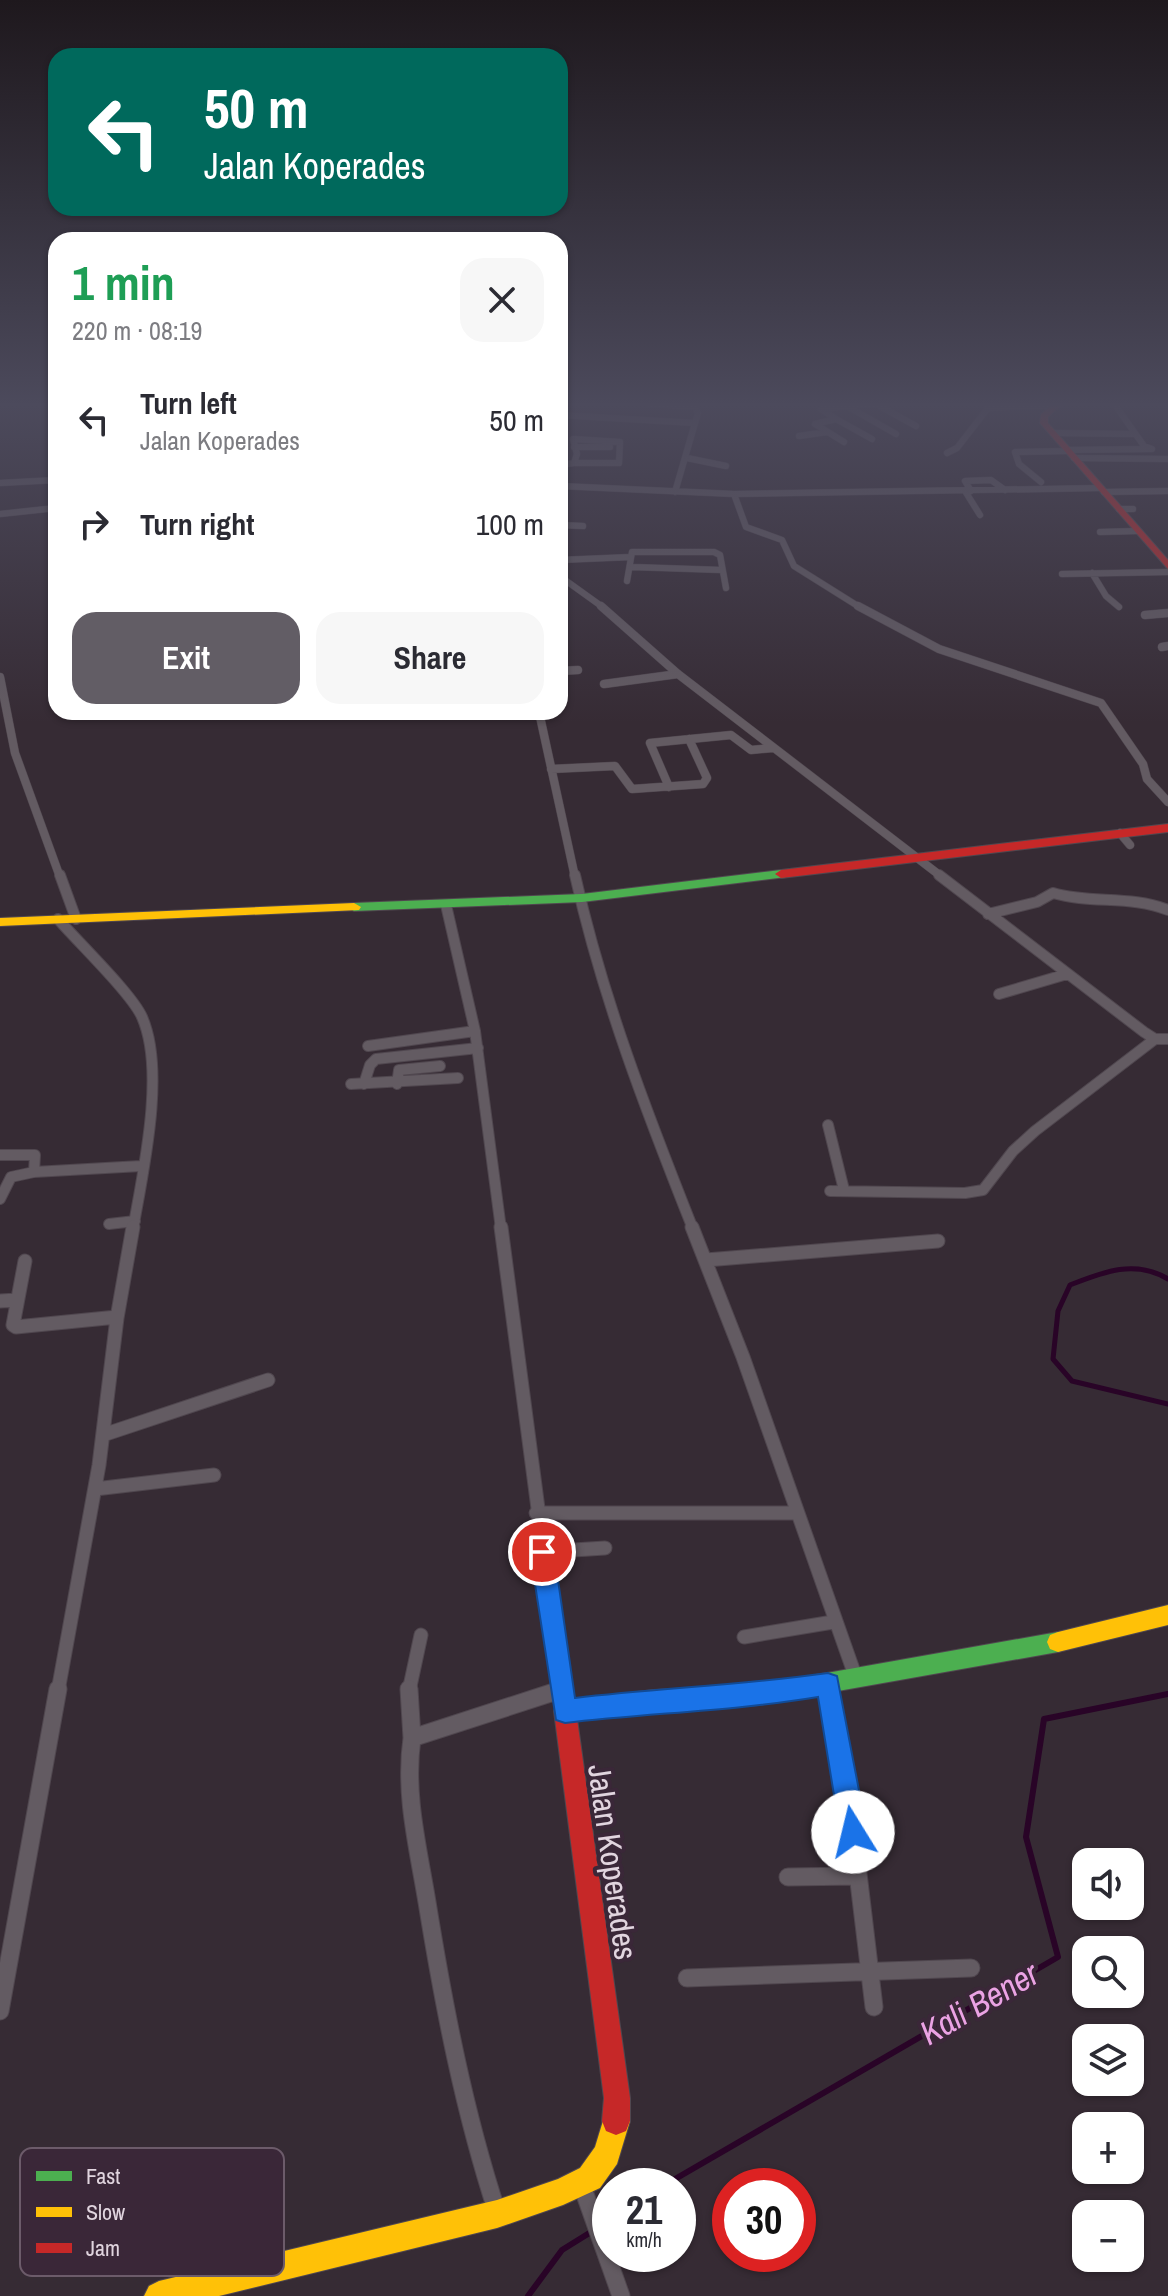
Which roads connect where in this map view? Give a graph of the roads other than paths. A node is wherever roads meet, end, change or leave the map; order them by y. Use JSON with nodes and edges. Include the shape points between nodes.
{"nodes":[{"id":1,"x":45,"y":509,"type":"edge"},
{"id":2,"x":740,"y":509,"type":"edge"},
{"id":3,"x":977,"y":509,"type":"edge"},
{"id":4,"x":1126,"y":509,"type":"edge"},
{"id":5,"x":0,"y":514,"type":"edge"},
{"id":6,"x":980,"y":515,"type":"dead end"},
{"id":7,"x":568,"y":525,"type":"edge"},
{"id":8,"x":583,"y":526,"type":"dead end"},
{"id":9,"x":1137,"y":531,"type":"junction"},
{"id":10,"x":1100,"y":532,"type":"dead end"},
{"id":11,"x":686,"y":537,"type":"dead end"},
{"id":12,"x":687,"y":551,"type":"junction"},
{"id":13,"x":631,"y":557,"type":"junction"},
{"id":14,"x":568,"y":560,"type":"edge"},
{"id":15,"x":632,"y":567,"type":"junction"},
{"id":16,"x":1168,"y":569,"type":"edge"},
{"id":17,"x":722,"y":570,"type":"junction"},
{"id":18,"x":1092,"y":573,"type":"junction"},
{"id":19,"x":1062,"y":574,"type":"dead end"},
{"id":20,"x":627,"y":581,"type":"dead end"},
{"id":21,"x":568,"y":583,"type":"edge"},
{"id":22,"x":726,"y":588,"type":"dead end"},
{"id":23,"x":1119,"y":607,"type":"dead end"},
{"id":24,"x":1168,"y":613,"type":"edge"},
{"id":25,"x":1145,"y":615,"type":"dead end"},
{"id":26,"x":578,"y":670,"type":"dead end"},
{"id":27,"x":568,"y":671,"type":"edge"},
{"id":28,"x":678,"y":674,"type":"junction"},
{"id":29,"x":0,"y":677,"type":"edge"},
{"id":30,"x":604,"y":684,"type":"dead end"},
{"id":31,"x":541,"y":720,"type":"edge"},
{"id":32,"x":5,"y":733,"type":"edge"},
{"id":33,"x":689,"y":739,"type":"junction"},
{"id":34,"x":773,"y":748,"type":"junction"},
{"id":35,"x":551,"y":769,"type":"junction"},
{"id":36,"x":669,"y":787,"type":"junction"},
{"id":37,"x":1168,"y":802,"type":"edge"},
{"id":38,"x":1168,"y":828,"type":"edge"},
{"id":39,"x":913,"y":856,"type":"junction"},
{"id":40,"x":582,"y":898,"type":"junction"},
{"id":41,"x":446,"y":905,"type":"junction"},
{"id":42,"x":1168,"y":910,"type":"edge"},
{"id":43,"x":988,"y":914,"type":"junction"},
{"id":44,"x":58,"y":919,"type":"junction"},
{"id":45,"x":76,"y":919,"type":"junction"},
{"id":46,"x":0,"y":922,"type":"edge"},
{"id":47,"x":1067,"y":974,"type":"junction"},
{"id":48,"x":999,"y":994,"type":"dead end"},
{"id":49,"x":475,"y":1031,"type":"junction"},
{"id":50,"x":1162,"y":1039,"type":"edge"},
{"id":51,"x":368,"y":1046,"type":"dead end"},
{"id":52,"x":478,"y":1048,"type":"junction"},
{"id":53,"x":440,"y":1066,"type":"dead end"},
{"id":54,"x":458,"y":1078,"type":"dead end"},
{"id":55,"x":351,"y":1084,"type":"dead end"},
{"id":56,"x":364,"y":1084,"type":"junction"},
{"id":57,"x":397,"y":1084,"type":"junction"},
{"id":58,"x":828,"y":1125,"type":"dead end"},
{"id":59,"x":0,"y":1155,"type":"edge"},
{"id":60,"x":141,"y":1166,"type":"junction"},
{"id":61,"x":34,"y":1172,"type":"junction"},
{"id":62,"x":844,"y":1190,"type":"junction"},
{"id":63,"x":830,"y":1191,"type":"dead end"},
{"id":64,"x":0,"y":1199,"type":"edge"},
{"id":65,"x":135,"y":1221,"type":"junction"},
{"id":66,"x":109,"y":1224,"type":"dead end"},
{"id":67,"x":938,"y":1241,"type":"dead end"},
{"id":68,"x":706,"y":1260,"type":"junction"},
{"id":69,"x":25,"y":1261,"type":"dead end"},
{"id":70,"x":17,"y":1300,"type":"junction"},
{"id":71,"x":0,"y":1301,"type":"edge"},
{"id":72,"x":117,"y":1317,"type":"junction"},
{"id":73,"x":268,"y":1380,"type":"dead end"},
{"id":74,"x":103,"y":1435,"type":"junction"},
{"id":75,"x":214,"y":1475,"type":"dead end"},
{"id":76,"x":95,"y":1489,"type":"junction"},
{"id":77,"x":536,"y":1513,"type":"junction"},
{"id":78,"x":797,"y":1513,"type":"junction"},
{"id":79,"x":605,"y":1548,"type":"dead end"},
{"id":80,"x":542,"y":1552,"type":"junction"},
{"id":81,"x":1168,"y":1615,"type":"edge"},
{"id":82,"x":833,"y":1622,"type":"junction"},
{"id":83,"x":421,"y":1635,"type":"dead end"},
{"id":84,"x":744,"y":1637,"type":"dead end"},
{"id":85,"x":856,"y":1678,"type":"junction"},
{"id":86,"x":828,"y":1684,"type":"junction"},
{"id":87,"x":560,"y":1690,"type":"junction"},
{"id":88,"x":565,"y":1711,"type":"junction"},
{"id":89,"x":412,"y":1738,"type":"junction"},
{"id":90,"x":856,"y":1876,"type":"junction"},
{"id":91,"x":788,"y":1877,"type":"dead end"},
{"id":92,"x":971,"y":1968,"type":"dead end"},
{"id":93,"x":869,"y":1971,"type":"junction"},
{"id":94,"x":687,"y":1978,"type":"dead end"},
{"id":95,"x":874,"y":2007,"type":"dead end"},
{"id":96,"x":0,"y":2011,"type":"edge"},
{"id":97,"x":581,"y":2182,"type":"junction"},
{"id":98,"x":497,"y":2214,"type":"junction"},
{"id":99,"x":284,"y":2266,"type":"edge"},
{"id":100,"x":241,"y":2276,"type":"edge"},
{"id":101,"x":159,"y":2296,"type":"edge"},
{"id":102,"x":621,"y":2296,"type":"edge"}],
"edges":[{"from":1,"to":5,"type":"street"},
{"from":2,"to":37,"type":"street","via":[[746,527],[782,540],[794,566],[854,606],[939,649],[1101,703],[1143,764],[1147,779]]},
{"from":3,"to":6,"type":"street"},
{"from":4,"to":9,"type":"street"},
{"from":7,"to":8,"type":"street"},
{"from":9,"to":10,"type":"street"},
{"from":9,"to":16,"type":"street"},
{"from":11,"to":12,"type":"street"},
{"from":12,"to":13,"type":"street","via":[[634,551]]},
{"from":12,"to":17,"type":"street","via":[[717,552]]},
{"from":13,"to":14,"type":"street"},
{"from":13,"to":15,"type":"street"},
{"from":15,"to":17,"type":"street"},
{"from":15,"to":20,"type":"street"},
{"from":16,"to":18,"type":"street"},
{"from":17,"to":22,"type":"street"},
{"from":18,"to":19,"type":"street"},
{"from":18,"to":23,"type":"street"},
{"from":21,"to":28,"type":"street","via":[[620,619]]},
{"from":24,"to":25,"type":"street"},
{"from":26,"to":27,"type":"street"},
{"from":28,"to":30,"type":"street"},
{"from":28,"to":34,"type":"street"},
{"from":29,"to":32,"type":"street"},
{"from":31,"to":35,"type":"street"},
{"from":32,"to":45,"type":"street"},
{"from":33,"to":34,"type":"street","via":[[731,735],[751,750]]},
{"from":33,"to":36,"type":"street","via":[[708,780]]},
{"from":33,"to":36,"type":"street","via":[[649,744]]},
{"from":34,"to":39,"type":"street"},
{"from":35,"to":36,"type":"street","via":[[612,766],[630,789]]},
{"from":35,"to":40,"type":"street"},
{"from":38,"to":39,"type":"street","via":[[1125,839]]},
{"from":39,"to":40,"type":"street"},
{"from":39,"to":43,"type":"street"},
{"from":40,"to":41,"type":"street"},
{"from":40,"to":68,"type":"street","via":[[633,1077]]},
{"from":41,"to":45,"type":"street"},
{"from":41,"to":49,"type":"street"},
{"from":42,"to":43,"type":"street","via":[[1145,901],[1074,899],[1053,893]]},
{"from":43,"to":47,"type":"street"},
{"from":44,"to":45,"type":"street"},
{"from":44,"to":46,"type":"street"},
{"from":44,"to":60,"type":"street","via":[[150,1028],[152,1070]]},
{"from":47,"to":48,"type":"street"},
{"from":47,"to":50,"type":"street"},
{"from":49,"to":51,"type":"street"},
{"from":49,"to":52,"type":"street"},
{"from":50,"to":62,"type":"street","via":[[1035,1131],[983,1190]]},
{"from":52,"to":56,"type":"street","via":[[376,1059]]},
{"from":52,"to":77,"type":"street"},
{"from":53,"to":57,"type":"street","via":[[399,1070]]},
{"from":54,"to":57,"type":"street"},
{"from":55,"to":56,"type":"street"},
{"from":56,"to":57,"type":"street"},
{"from":58,"to":62,"type":"street"},
{"from":59,"to":61,"type":"street","via":[[35,1155]]},
{"from":60,"to":61,"type":"street"},
{"from":60,"to":65,"type":"street"},
{"from":61,"to":64,"type":"street","via":[[13,1175]]},
{"from":62,"to":63,"type":"street"},
{"from":65,"to":66,"type":"street"},
{"from":65,"to":72,"type":"street"},
{"from":67,"to":68,"type":"street"},
{"from":68,"to":78,"type":"street"},
{"from":69,"to":70,"type":"street"},
{"from":70,"to":71,"type":"street"},
{"from":70,"to":72,"type":"street","via":[[16,1327]]},
{"from":72,"to":74,"type":"street"},
{"from":73,"to":74,"type":"street"},
{"from":74,"to":76,"type":"street"},
{"from":75,"to":76,"type":"street"},
{"from":76,"to":96,"type":"street"},
{"from":77,"to":78,"type":"street"},
{"from":77,"to":80,"type":"street"},
{"from":78,"to":82,"type":"street"},
{"from":79,"to":80,"type":"street"},
{"from":80,"to":87,"type":"street"},
{"from":81,"to":85,"type":"street","via":[[1037,1647]]},
{"from":82,"to":84,"type":"street"},
{"from":82,"to":85,"type":"street"},
{"from":83,"to":89,"type":"street","via":[[407,1684]]},
{"from":85,"to":86,"type":"street"},
{"from":86,"to":88,"type":"street"},
{"from":86,"to":90,"type":"street"},
{"from":87,"to":88,"type":"street"},
{"from":87,"to":89,"type":"street"},
{"from":88,"to":97,"type":"street","name":"Jalan Koperades","via":[[617,2098],[607,2154]]},
{"from":89,"to":98,"type":"street","via":[[408,1775],[447,2030]]},
{"from":90,"to":91,"type":"street"},
{"from":90,"to":93,"type":"street"},
{"from":92,"to":93,"type":"street"},
{"from":93,"to":94,"type":"street"},
{"from":93,"to":95,"type":"street"},
{"from":97,"to":98,"type":"street","name":"Jalan Koperades"},
{"from":97,"to":102,"type":"street"},
{"from":98,"to":99,"type":"street","name":"Jalan Koperades"},
{"from":100,"to":101,"type":"street","name":"Jalan Koperades"}]}
